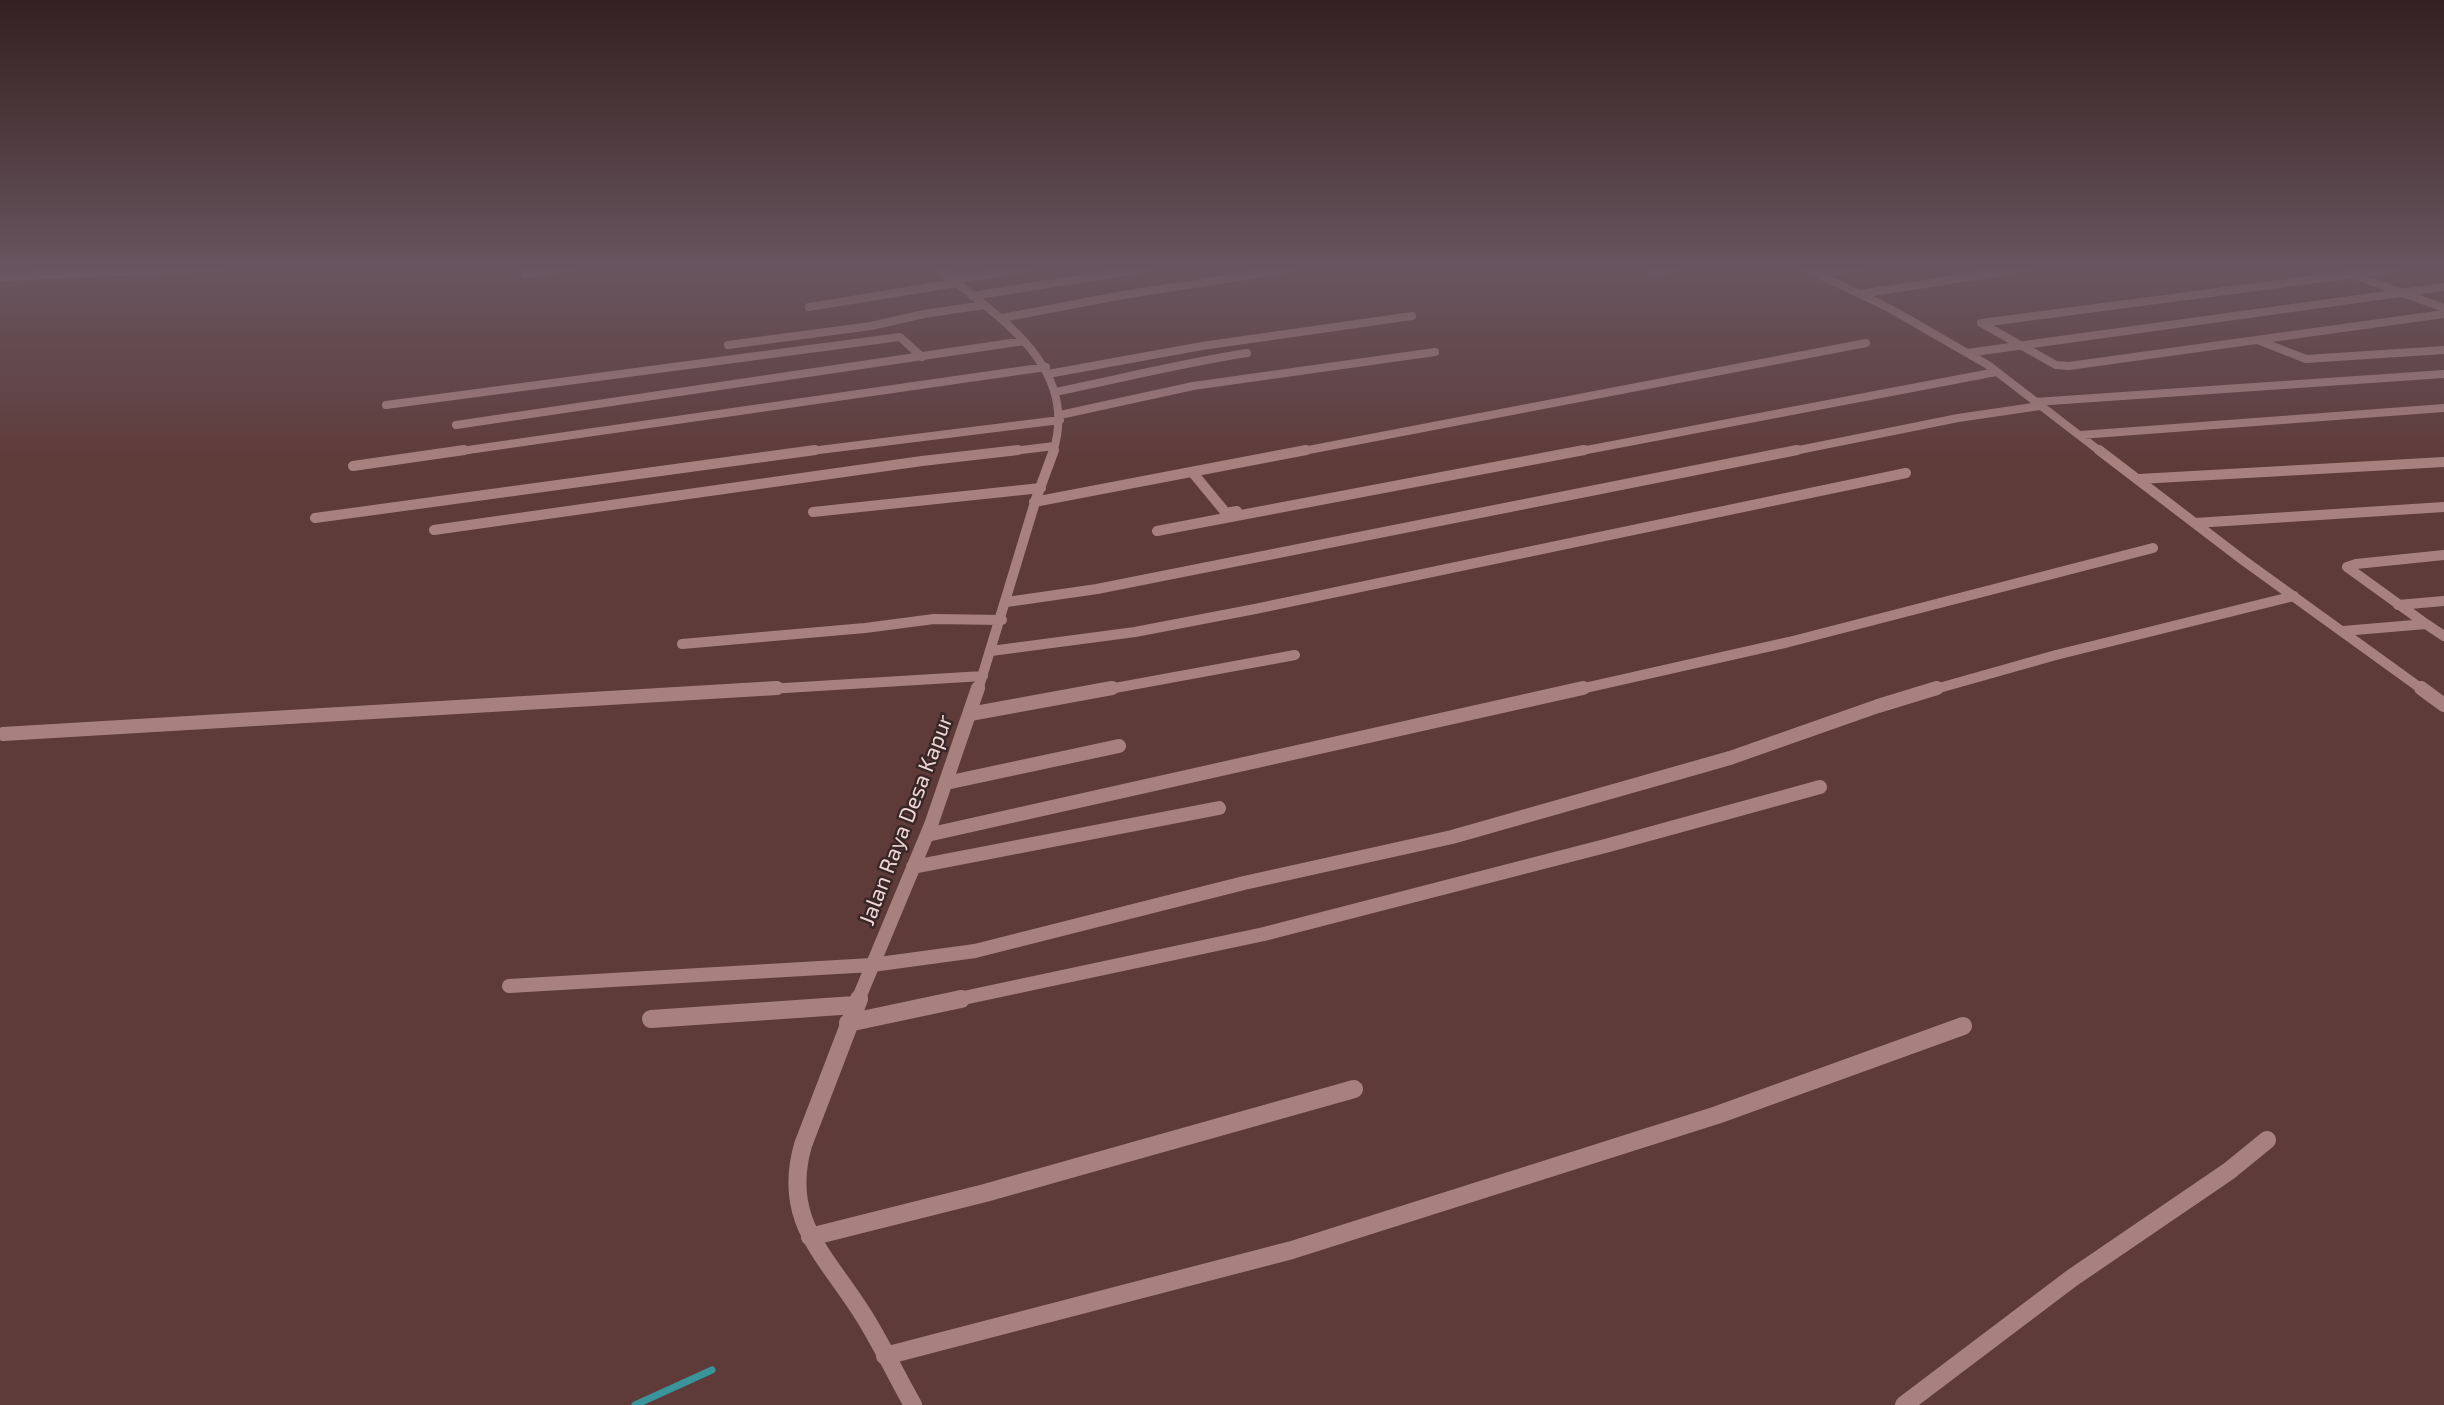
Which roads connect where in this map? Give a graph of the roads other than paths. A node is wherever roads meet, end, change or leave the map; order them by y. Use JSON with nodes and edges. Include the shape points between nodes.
{"nodes":[{"id":1,"x":819,"y":334,"type":"edge"},
{"id":2,"x":1017,"y":334,"type":"edge"},
{"id":3,"x":1289,"y":334,"type":"edge"},
{"id":4,"x":1935,"y":334,"type":"edge"},
{"id":5,"x":2001,"y":334,"type":"edge"},
{"id":6,"x":2099,"y":334,"type":"edge"},
{"id":7,"x":2304,"y":334,"type":"edge"},
{"id":8,"x":2258,"y":340,"type":"junction"},
{"id":9,"x":1024,"y":341,"type":"junction"},
{"id":10,"x":1866,"y":343,"type":"dead end"},
{"id":11,"x":2020,"y":344,"type":"junction"},
{"id":12,"x":728,"y":345,"type":"dead end"},
{"id":13,"x":2444,"y":350,"type":"edge"},
{"id":14,"x":1435,"y":352,"type":"dead end"},
{"id":15,"x":1967,"y":352,"type":"junction"},
{"id":16,"x":1247,"y":353,"type":"dead end"},
{"id":17,"x":922,"y":357,"type":"junction"},
{"id":18,"x":1047,"y":371,"type":"junction"},
{"id":19,"x":1996,"y":372,"type":"junction"},
{"id":20,"x":2444,"y":374,"type":"edge"},
{"id":21,"x":1055,"y":392,"type":"junction"},
{"id":22,"x":2038,"y":404,"type":"junction"},
{"id":23,"x":386,"y":405,"type":"dead end"},
{"id":24,"x":2444,"y":408,"type":"edge"},
{"id":25,"x":1060,"y":417,"type":"junction"},
{"id":26,"x":1682,"y":423,"type":"dead end"},
{"id":27,"x":456,"y":425,"type":"dead end"},
{"id":28,"x":2080,"y":435,"type":"junction"},
{"id":29,"x":1054,"y":446,"type":"junction"},
{"id":30,"x":2444,"y":462,"type":"edge"},
{"id":31,"x":353,"y":466,"type":"dead end"},
{"id":32,"x":1906,"y":472,"type":"dead end"},
{"id":33,"x":1194,"y":473,"type":"junction"},
{"id":34,"x":2139,"y":479,"type":"junction"},
{"id":35,"x":1041,"y":488,"type":"junction"},
{"id":36,"x":1034,"y":502,"type":"junction"},
{"id":37,"x":2444,"y":507,"type":"edge"},
{"id":38,"x":813,"y":512,"type":"dead end"},
{"id":39,"x":315,"y":518,"type":"dead end"},
{"id":40,"x":2195,"y":523,"type":"junction"},
{"id":41,"x":434,"y":530,"type":"dead end"},
{"id":42,"x":1157,"y":531,"type":"dead end"},
{"id":43,"x":2153,"y":548,"type":"dead end"},
{"id":44,"x":2444,"y":555,"type":"edge"},
{"id":45,"x":2294,"y":596,"type":"junction"},
{"id":46,"x":2444,"y":601,"type":"edge"},
{"id":47,"x":1007,"y":602,"type":"junction"},
{"id":48,"x":2398,"y":605,"type":"junction"},
{"id":49,"x":1002,"y":620,"type":"junction"},
{"id":50,"x":2426,"y":624,"type":"junction"},
{"id":51,"x":2343,"y":631,"type":"junction"},
{"id":52,"x":2444,"y":636,"type":"edge"},
{"id":53,"x":682,"y":644,"type":"dead end"},
{"id":54,"x":992,"y":651,"type":"junction"},
{"id":55,"x":1295,"y":655,"type":"dead end"},
{"id":56,"x":983,"y":676,"type":"junction"},
{"id":57,"x":2444,"y":705,"type":"edge"},
{"id":58,"x":970,"y":714,"type":"junction"},
{"id":59,"x":3,"y":734,"type":"dead end"},
{"id":60,"x":1119,"y":746,"type":"dead end"},
{"id":61,"x":946,"y":783,"type":"junction"},
{"id":62,"x":1820,"y":787,"type":"dead end"},
{"id":63,"x":1219,"y":808,"type":"dead end"},
{"id":64,"x":927,"y":835,"type":"junction"},
{"id":65,"x":913,"y":867,"type":"junction"},
{"id":66,"x":872,"y":965,"type":"junction"},
{"id":67,"x":509,"y":986,"type":"dead end"},
{"id":68,"x":855,"y":1005,"type":"junction"},
{"id":69,"x":651,"y":1019,"type":"dead end"},
{"id":70,"x":848,"y":1023,"type":"junction"},
{"id":71,"x":1963,"y":1026,"type":"dead end"},
{"id":72,"x":1354,"y":1089,"type":"dead end"},
{"id":73,"x":2267,"y":1140,"type":"dead end"},
{"id":74,"x":810,"y":1237,"type":"junction"},
{"id":75,"x":885,"y":1356,"type":"junction"},
{"id":76,"x":913,"y":1405,"type":"edge"},
{"id":77,"x":1904,"y":1405,"type":"edge"}],
"edges":[{"from":1,"to":12,"type":"street"},
{"from":2,"to":9,"type":"street","name":"Jalan Raya Desa Kapur"},
{"from":3,"to":18,"type":"street"},
{"from":4,"to":15,"type":"street"},
{"from":5,"to":11,"type":"street"},
{"from":6,"to":11,"type":"street"},
{"from":7,"to":8,"type":"street"},
{"from":8,"to":11,"type":"street","via":[[2069,366],[2056,365]]},
{"from":8,"to":13,"type":"street","via":[[2306,359]]},
{"from":9,"to":17,"type":"street"},
{"from":9,"to":18,"type":"street","name":"Jalan Raya Desa Kapur"},
{"from":10,"to":33,"type":"street"},
{"from":11,"to":15,"type":"street"},
{"from":14,"to":25,"type":"street","via":[[1193,386]]},
{"from":15,"to":19,"type":"street"},
{"from":16,"to":21,"type":"street","via":[[1187,362]]},
{"from":17,"to":23,"type":"street","via":[[900,336]]},
{"from":17,"to":27,"type":"street"},
{"from":18,"to":21,"type":"street","name":"Jalan Raya Desa Kapur"},
{"from":18,"to":31,"type":"street"},
{"from":19,"to":22,"type":"street"},
{"from":19,"to":42,"type":"street"},
{"from":20,"to":22,"type":"street"},
{"from":21,"to":25,"type":"street","name":"Jalan Raya Desa Kapur"},
{"from":22,"to":28,"type":"street"},
{"from":22,"to":47,"type":"street","via":[[1107,587]]},
{"from":24,"to":28,"type":"street"},
{"from":25,"to":29,"type":"street","name":"Jalan Raya Desa Kapur"},
{"from":25,"to":39,"type":"street"},
{"from":26,"to":33,"type":"street","via":[[1226,513]]},
{"from":28,"to":34,"type":"street"},
{"from":29,"to":35,"type":"street","name":"Jalan Raya Desa Kapur"},
{"from":29,"to":41,"type":"street"},
{"from":30,"to":34,"type":"street"},
{"from":32,"to":54,"type":"street","via":[[1255,609],[1135,632]]},
{"from":33,"to":36,"type":"street"},
{"from":34,"to":40,"type":"street"},
{"from":35,"to":36,"type":"street","name":"Jalan Raya Desa Kapur"},
{"from":35,"to":38,"type":"street"},
{"from":36,"to":47,"type":"street","name":"Jalan Raya Desa Kapur"},
{"from":37,"to":40,"type":"street"},
{"from":40,"to":45,"type":"street"},
{"from":43,"to":64,"type":"street","via":[[1789,642]]},
{"from":44,"to":48,"type":"street","via":[[2348,566]]},
{"from":45,"to":51,"type":"street"},
{"from":45,"to":66,"type":"street","via":[[1944,686],[1730,758],[1452,837],[1233,885],[975,951]]},
{"from":46,"to":48,"type":"street"},
{"from":47,"to":49,"type":"street","name":"Jalan Raya Desa Kapur"},
{"from":48,"to":50,"type":"street"},
{"from":49,"to":53,"type":"street","via":[[934,619]]},
{"from":49,"to":54,"type":"street","name":"Jalan Raya Desa Kapur"},
{"from":50,"to":51,"type":"street"},
{"from":50,"to":52,"type":"street"},
{"from":51,"to":57,"type":"street"},
{"from":54,"to":56,"type":"street","name":"Jalan Raya Desa Kapur"},
{"from":55,"to":58,"type":"street"},
{"from":56,"to":58,"type":"street","name":"Jalan Raya Desa Kapur"},
{"from":56,"to":59,"type":"street"},
{"from":58,"to":61,"type":"street","name":"Jalan Raya Desa Kapur"},
{"from":60,"to":61,"type":"street"},
{"from":61,"to":64,"type":"street","name":"Jalan Raya Desa Kapur"},
{"from":62,"to":70,"type":"street","via":[[1263,934]]},
{"from":63,"to":65,"type":"street"},
{"from":64,"to":65,"type":"street","name":"Jalan Raya Desa Kapur"},
{"from":65,"to":66,"type":"street","name":"Jalan Raya Desa Kapur"},
{"from":66,"to":67,"type":"street"},
{"from":66,"to":68,"type":"street","name":"Jalan Raya Desa Kapur"},
{"from":68,"to":69,"type":"street"},
{"from":68,"to":70,"type":"street","name":"Jalan Raya Desa Kapur"},
{"from":70,"to":74,"type":"street","name":"Jalan Raya Desa Kapur","via":[[802,1149],[796,1182],[799,1208]]},
{"from":71,"to":75,"type":"street","via":[[1717,1115],[1292,1250]]},
{"from":72,"to":74,"type":"street","via":[[1007,1187]]},
{"from":73,"to":77,"type":"street","via":[[2229,1171],[2072,1278]]},
{"from":74,"to":75,"type":"street","name":"Jalan Raya Desa Kapur","via":[[857,1304]]},
{"from":75,"to":76,"type":"street","name":"Jalan Raya Desa Kapur"}]}
